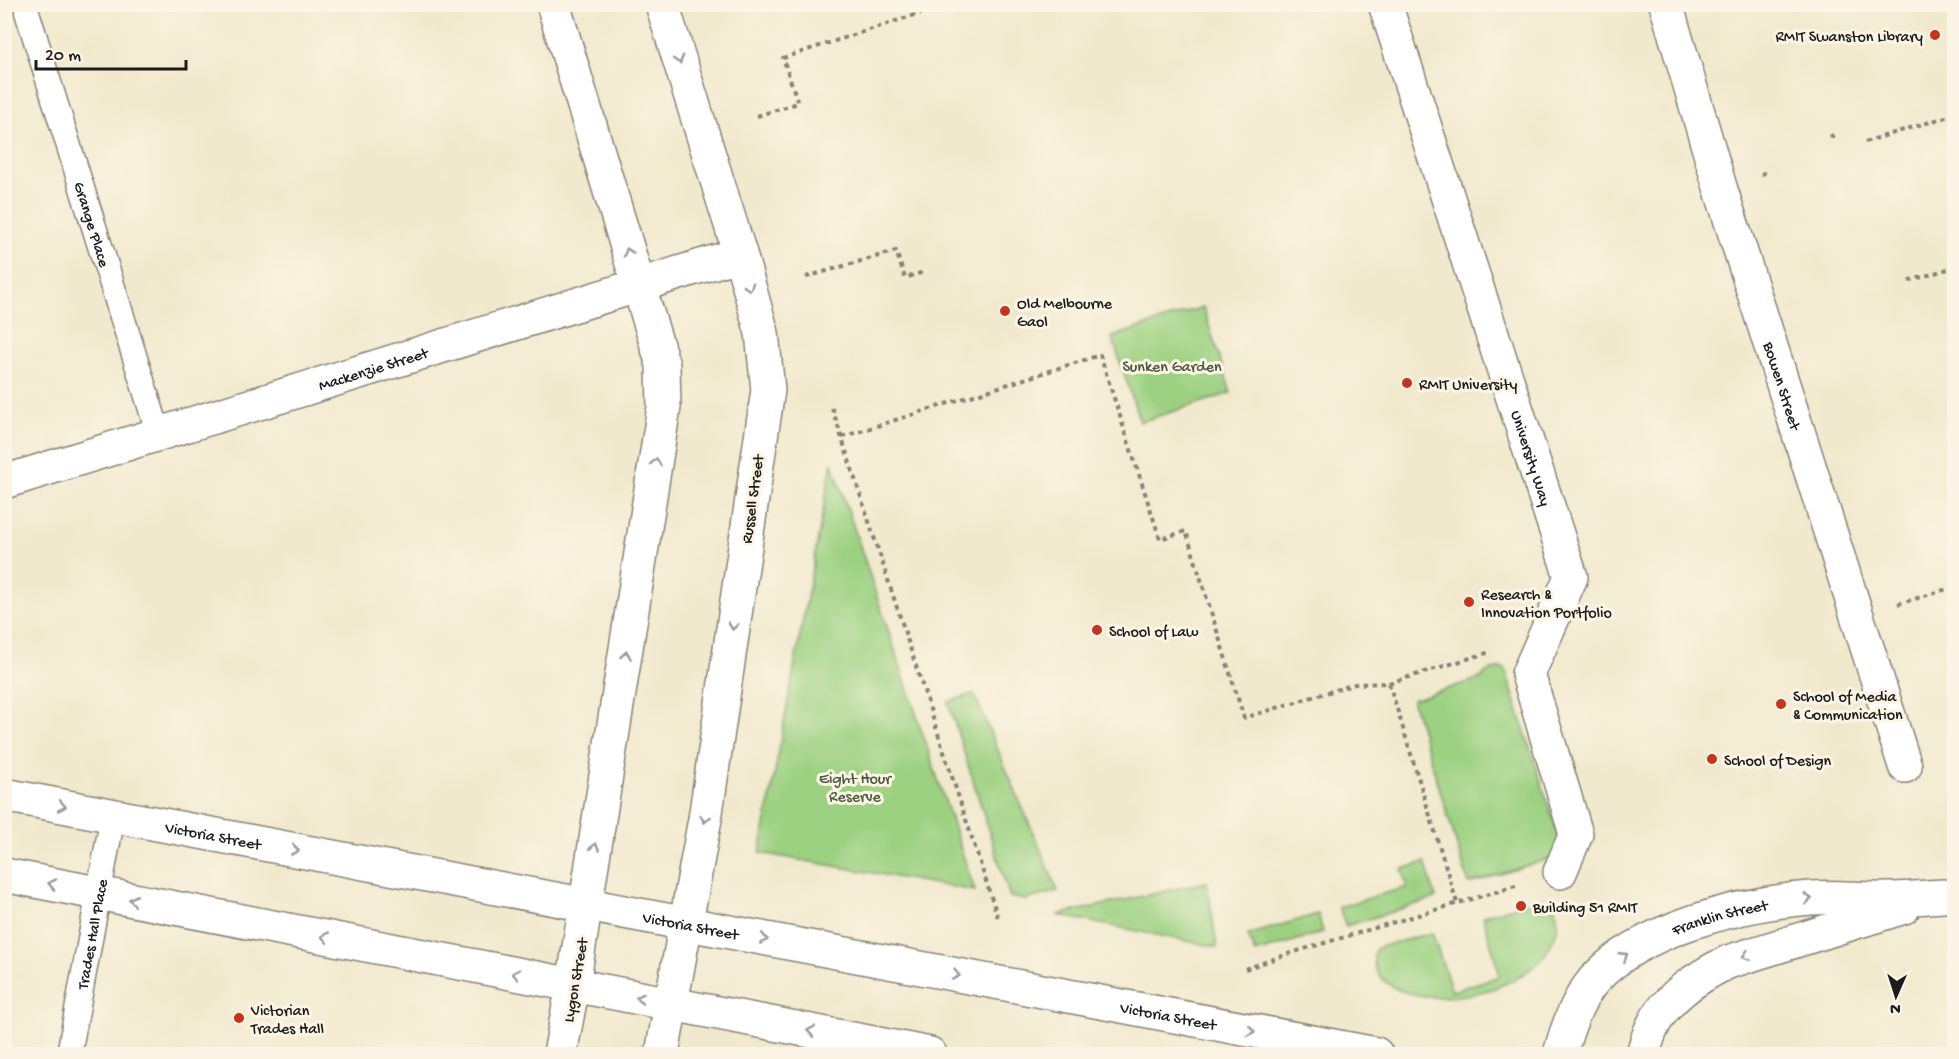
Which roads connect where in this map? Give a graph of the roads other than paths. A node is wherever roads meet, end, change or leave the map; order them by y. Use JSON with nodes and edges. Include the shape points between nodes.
{"nodes":[{"id":1,"x":553,"y":4,"type":"edge"},
{"id":2,"x":662,"y":4,"type":"edge"},
{"id":3,"x":1385,"y":4,"type":"edge"},
{"id":4,"x":1666,"y":4,"type":"edge"},
{"id":5,"x":27,"y":12,"type":"dead end"},
{"id":6,"x":740,"y":254,"type":"junction"},
{"id":7,"x":638,"y":285,"type":"junction"},
{"id":8,"x":159,"y":435,"type":"junction"},
{"id":9,"x":4,"y":482,"type":"edge"},
{"id":10,"x":1905,"y":766,"type":"dead end"},
{"id":11,"x":4,"y":795,"type":"edge"},
{"id":12,"x":113,"y":815,"type":"junction"},
{"id":13,"x":1560,"y":872,"type":"road end"},
{"id":14,"x":4,"y":875,"type":"edge"},
{"id":15,"x":99,"y":893,"type":"junction"},
{"id":16,"x":1949,"y":894,"type":"edge"},
{"id":17,"x":586,"y":905,"type":"junction"},
{"id":18,"x":686,"y":924,"type":"junction"},
{"id":19,"x":573,"y":985,"type":"junction"},
{"id":20,"x":671,"y":1004,"type":"junction"},
{"id":21,"x":69,"y":1054,"type":"edge"},
{"id":22,"x":560,"y":1054,"type":"edge"},
{"id":23,"x":662,"y":1054,"type":"edge"},
{"id":24,"x":930,"y":1054,"type":"edge"},
{"id":25,"x":1376,"y":1054,"type":"edge"},
{"id":26,"x":1560,"y":1054,"type":"edge"},
{"id":27,"x":1643,"y":1054,"type":"edge"}],
"edges":[{"from":7,"to":1,"type":"main road","one_way":true},
{"from":2,"to":6,"type":"main road","name":"Russell Street","one_way":true},
{"from":3,"to":13,"type":"main road","name":"University Way","via":[[1571,577],[1528,674],[1576,834]]},
{"from":4,"to":10,"type":"main road","name":"Bowen Street","via":[[1720,187]]},
{"from":5,"to":8,"type":"lane","name":"Grange Place"},
{"from":6,"to":7,"type":"main road","name":"Mackenzie Street"},
{"from":6,"to":18,"type":"main road","name":"Russell Street","one_way":true,"via":[[762,333],[768,390]]},
{"from":7,"to":8,"type":"main road","name":"Mackenzie Street"},
{"from":17,"to":7,"type":"main road","one_way":true,"via":[[664,407],[663,365]]},
{"from":8,"to":9,"type":"main road","name":"Mackenzie Street"},
{"from":11,"to":12,"type":"main road","name":"Victoria Street","one_way":true},
{"from":12,"to":15,"type":"lane","name":"Trades Hall Place"},
{"from":12,"to":17,"type":"main road","name":"Victoria Street","one_way":true},
{"from":15,"to":14,"type":"main road","one_way":true},
{"from":19,"to":15,"type":"main road","one_way":true},
{"from":15,"to":21,"type":"lane","name":"Trades Hall Place"},
{"from":26,"to":16,"type":"main road","name":"Franklin Street","one_way":true,"via":[[1574,1013],[1594,980],[1651,938],[1761,903]]},
{"from":16,"to":27,"type":"main road","name":"Franklin Street","one_way":true,"via":[[1728,962],[1703,974],[1664,1011]]},
{"from":17,"to":18,"type":"main road","name":"Victoria Street"},
{"from":17,"to":19,"type":"main road","name":"Lygon Street"},
{"from":18,"to":20,"type":"main road","name":"Russell Street"},
{"from":18,"to":25,"type":"main road","name":"Victoria Street","one_way":true},
{"from":20,"to":19,"type":"main road","one_way":true},
{"from":19,"to":22,"type":"main road","name":"Lygon Street"},
{"from":20,"to":23,"type":"main road"},
{"from":24,"to":20,"type":"main road","one_way":true}]}
